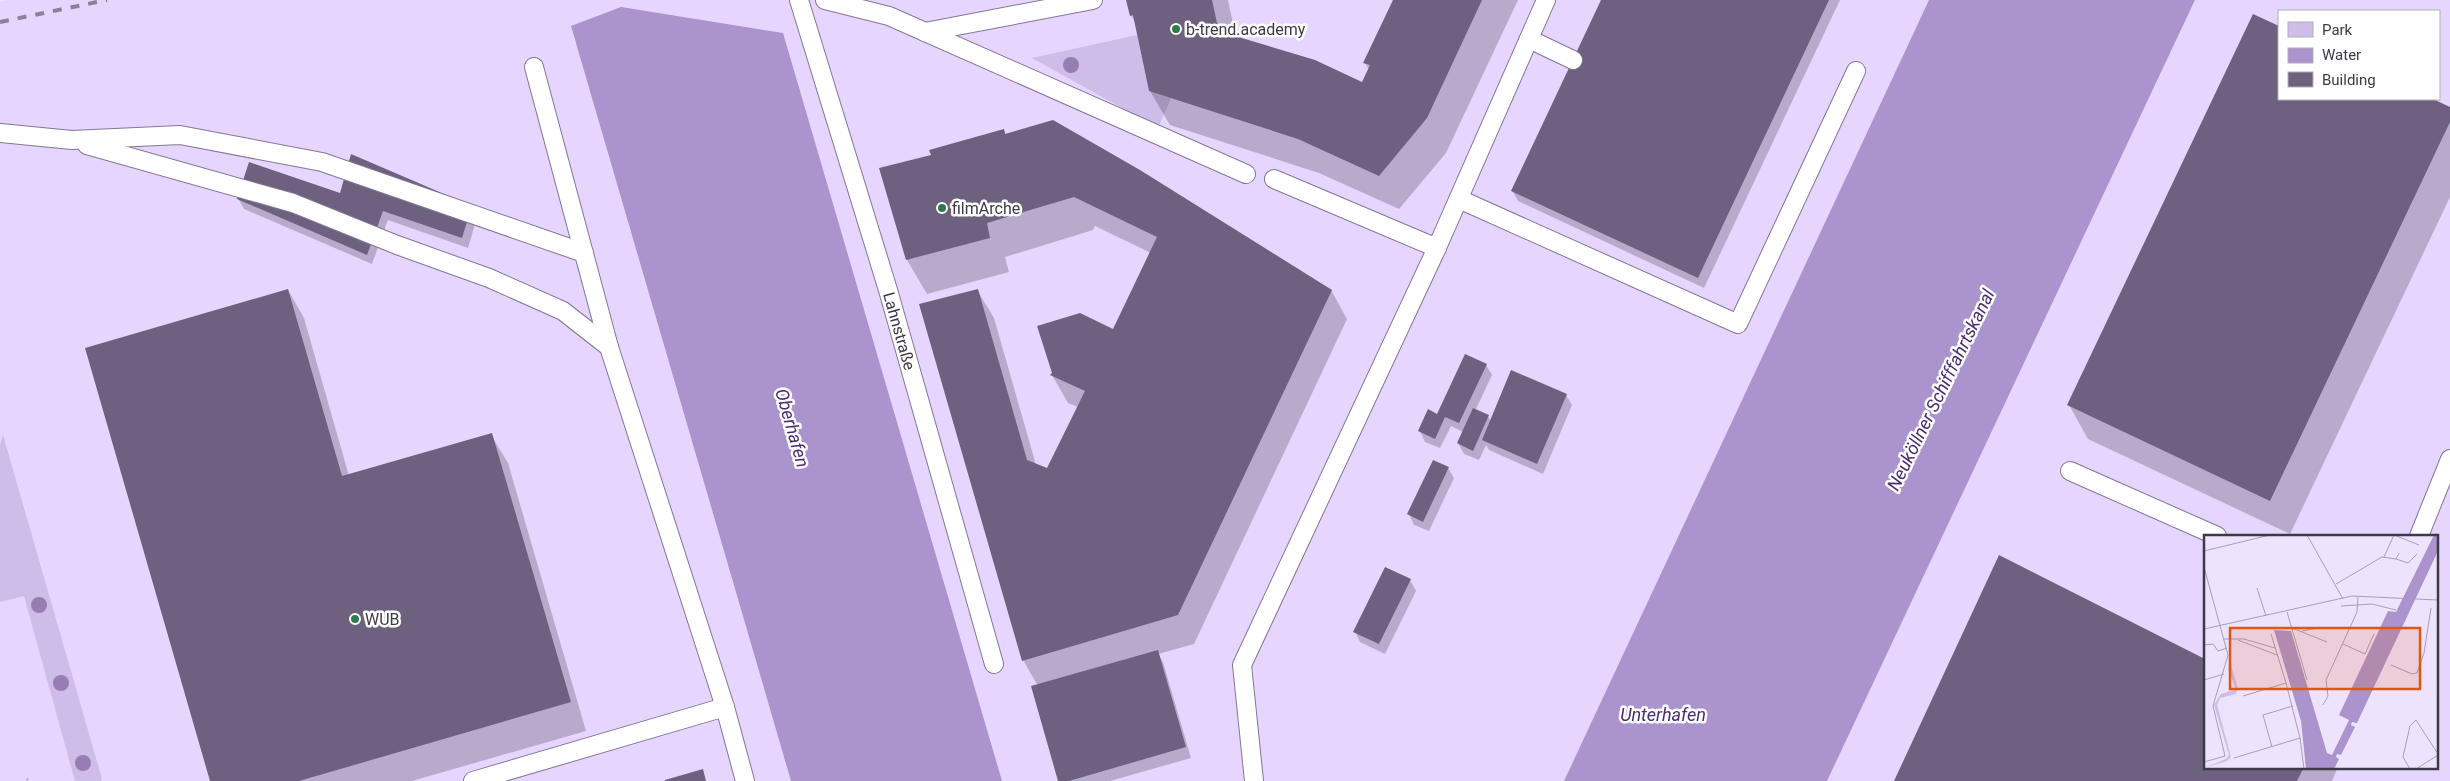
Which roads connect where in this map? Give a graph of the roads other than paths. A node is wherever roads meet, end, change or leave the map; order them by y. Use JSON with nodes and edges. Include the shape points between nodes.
{"nodes":[{"id":1,"x":799,"y":0,"type":"edge"},
{"id":2,"x":825,"y":0,"type":"edge"},
{"id":3,"x":1092,"y":0,"type":"edge"},
{"id":4,"x":1546,"y":0,"type":"edge"},
{"id":5,"x":925,"y":32,"type":"junction"},
{"id":6,"x":1528,"y":39,"type":"junction"},
{"id":7,"x":1573,"y":60,"type":"dead end"},
{"id":8,"x":534,"y":67,"type":"dead end"},
{"id":9,"x":1856,"y":71,"type":"dead end"},
{"id":10,"x":0,"y":133,"type":"edge"},
{"id":11,"x":72,"y":140,"type":"junction"},
{"id":12,"x":1246,"y":174,"type":"dead end"},
{"id":13,"x":1274,"y":179,"type":"dead end"},
{"id":14,"x":1459,"y":198,"type":"junction"},
{"id":15,"x":1436,"y":248,"type":"junction"},
{"id":16,"x":584,"y":253,"type":"junction"},
{"id":17,"x":608,"y":347,"type":"junction"},
{"id":18,"x":2450,"y":460,"type":"edge"},
{"id":19,"x":2070,"y":471,"type":"dead end"},
{"id":20,"x":2215,"y":535,"type":"edge"},
{"id":21,"x":2419,"y":535,"type":"edge"},
{"id":22,"x":994,"y":664,"type":"dead end"},
{"id":23,"x":725,"y":707,"type":"junction"},
{"id":24,"x":473,"y":781,"type":"edge"},
{"id":25,"x":745,"y":781,"type":"edge"},
{"id":26,"x":1254,"y":781,"type":"edge"}],
"edges":[{"from":1,"to":22,"type":"lane","name":"Lahnstraße","via":[[888,290]]},
{"from":2,"to":5,"type":"lane","via":[[889,16]]},
{"from":3,"to":5,"type":"lane"},
{"from":4,"to":6,"type":"lane"},
{"from":5,"to":12,"type":"lane"},
{"from":6,"to":7,"type":"lane"},
{"from":6,"to":14,"type":"lane"},
{"from":8,"to":16,"type":"lane"},
{"from":9,"to":14,"type":"lane","via":[[1738,324]]},
{"from":10,"to":11,"type":"lane"},
{"from":11,"to":16,"type":"lane","via":[[180,135],[322,162]]},
{"from":11,"to":17,"type":"lane","via":[[293,203],[489,278],[563,311]]},
{"from":13,"to":15,"type":"lane"},
{"from":14,"to":15,"type":"lane"},
{"from":15,"to":26,"type":"lane","via":[[1242,665]]},
{"from":16,"to":17,"type":"lane"},
{"from":17,"to":23,"type":"lane"},
{"from":18,"to":21,"type":"lane"},
{"from":19,"to":20,"type":"lane"},
{"from":23,"to":24,"type":"lane"},
{"from":23,"to":25,"type":"lane"}]}
